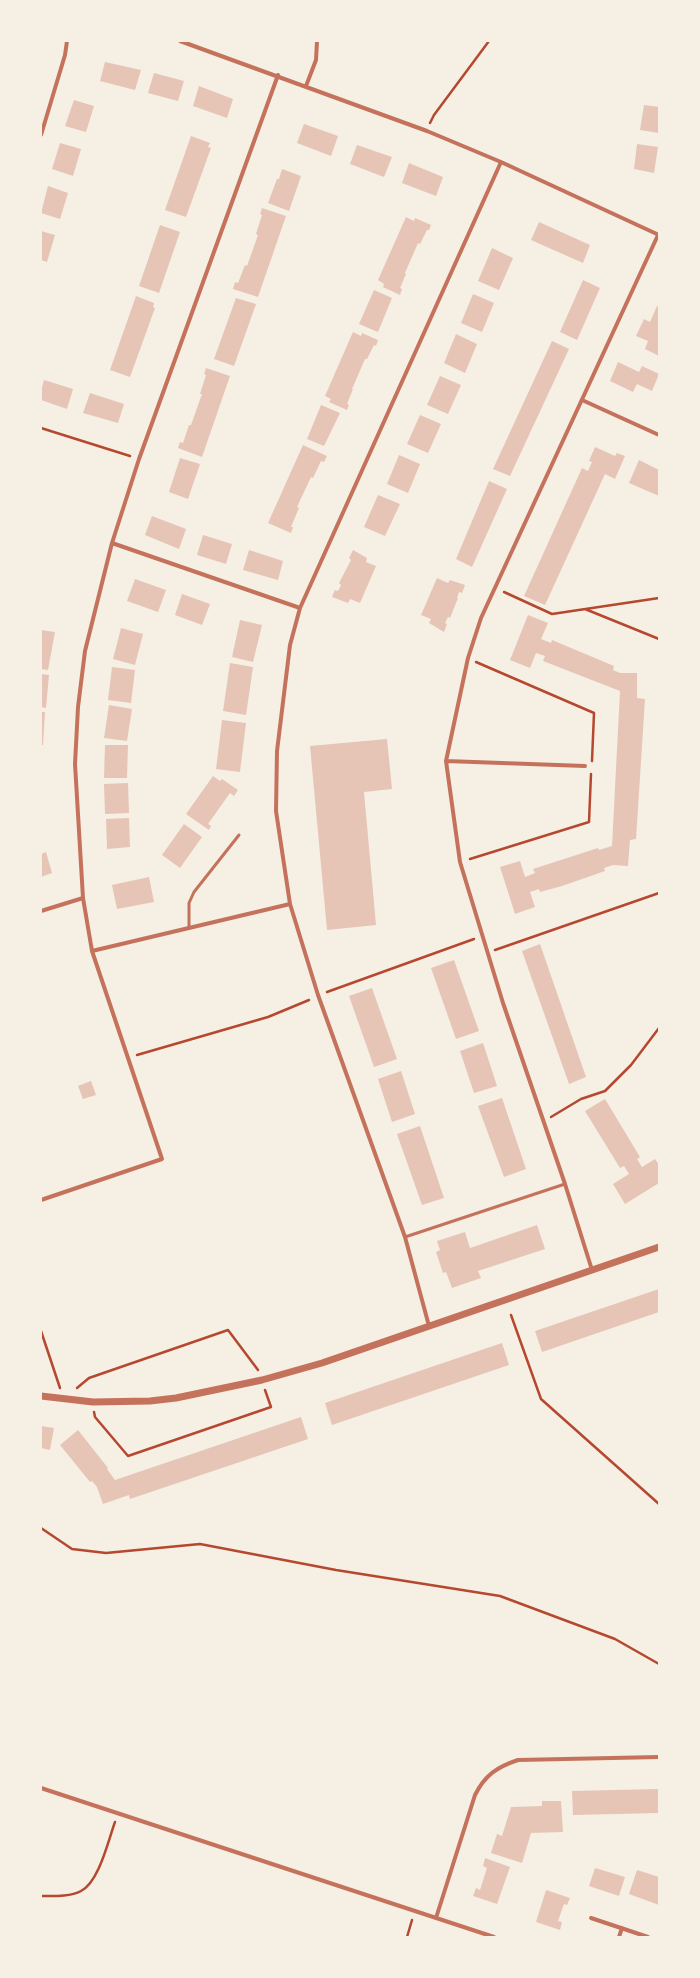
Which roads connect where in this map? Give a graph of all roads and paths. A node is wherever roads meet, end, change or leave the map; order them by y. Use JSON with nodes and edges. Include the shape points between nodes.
{"nodes":[{"id":1,"x":67,"y":41,"type":"edge"},
{"id":2,"x":180,"y":41,"type":"edge"},
{"id":3,"x":317,"y":41,"type":"edge"},
{"id":4,"x":489,"y":41,"type":"edge"},
{"id":5,"x":278,"y":75,"type":"junction"},
{"id":6,"x":306,"y":86,"type":"junction"},
{"id":7,"x":427,"y":130,"type":"junction"},
{"id":8,"x":41,"y":135,"type":"edge"},
{"id":9,"x":501,"y":162,"type":"junction"},
{"id":10,"x":659,"y":235,"type":"edge"},
{"id":11,"x":582,"y":400,"type":"junction"},
{"id":12,"x":41,"y":428,"type":"edge"},
{"id":13,"x":659,"y":435,"type":"edge"},
{"id":14,"x":139,"y":459,"type":"junction"},
{"id":15,"x":112,"y":543,"type":"junction"},
{"id":16,"x":494,"y":588,"type":"junction"},
{"id":17,"x":659,"y":598,"type":"edge"},
{"id":18,"x":300,"y":608,"type":"junction"},
{"id":19,"x":585,"y":609,"type":"junction"},
{"id":20,"x":659,"y":639,"type":"edge"},
{"id":21,"x":446,"y":761,"type":"junction"},
{"id":22,"x":584,"y":766,"type":"dead end"},
{"id":23,"x":239,"y":835,"type":"dead end"},
{"id":24,"x":659,"y":894,"type":"edge"},
{"id":25,"x":83,"y":898,"type":"junction"},
{"id":26,"x":290,"y":904,"type":"junction"},
{"id":27,"x":41,"y":911,"type":"edge"},
{"id":28,"x":189,"y":928,"type":"junction"},
{"id":29,"x":482,"y":936,"type":"junction"},
{"id":30,"x":92,"y":951,"type":"junction"},
{"id":31,"x":487,"y":952,"type":"junction"},
{"id":32,"x":335,"y":989,"type":"dead end"},
{"id":33,"x":318,"y":995,"type":"junction"},
{"id":34,"x":659,"y":1028,"type":"edge"},
{"id":35,"x":128,"y":1058,"type":"junction"},
{"id":36,"x":544,"y":1122,"type":"junction"},
{"id":37,"x":565,"y":1184,"type":"junction"},
{"id":38,"x":41,"y":1200,"type":"edge"},
{"id":39,"x":404,"y":1237,"type":"junction"},
{"id":40,"x":659,"y":1247,"type":"edge"},
{"id":41,"x":592,"y":1270,"type":"junction"},
{"id":42,"x":511,"y":1314,"type":"dead end"},
{"id":43,"x":429,"y":1326,"type":"junction"},
{"id":44,"x":41,"y":1331,"type":"edge"},
{"id":45,"x":262,"y":1380,"type":"junction"},
{"id":46,"x":41,"y":1396,"type":"edge"},
{"id":47,"x":64,"y":1399,"type":"junction"},
{"id":48,"x":93,"y":1402,"type":"junction"},
{"id":49,"x":659,"y":1504,"type":"edge"},
{"id":50,"x":41,"y":1528,"type":"edge"},
{"id":51,"x":659,"y":1664,"type":"edge"},
{"id":52,"x":659,"y":1757,"type":"edge"},
{"id":53,"x":41,"y":1788,"type":"edge"},
{"id":54,"x":119,"y":1813,"type":"junction"},
{"id":55,"x":41,"y":1896,"type":"edge"},
{"id":56,"x":415,"y":1912,"type":"junction"},
{"id":57,"x":436,"y":1918,"type":"junction"},
{"id":58,"x":591,"y":1918,"type":"dead end"},
{"id":59,"x":622,"y":1928,"type":"junction"},
{"id":60,"x":407,"y":1937,"type":"edge"},
{"id":61,"x":494,"y":1937,"type":"edge"},
{"id":62,"x":619,"y":1937,"type":"edge"},
{"id":63,"x":648,"y":1937,"type":"edge"}],
"edges":[{"from":1,"to":8,"type":"street"},
{"from":2,"to":5,"type":"street"},
{"from":3,"to":6,"type":"street","via":[[316,60]]},
{"from":4,"to":7,"type":"path","via":[[434,115]]},
{"from":5,"to":6,"type":"street"},
{"from":5,"to":14,"type":"street"},
{"from":6,"to":7,"type":"street"},
{"from":7,"to":9,"type":"street"},
{"from":9,"to":10,"type":"street"},
{"from":9,"to":18,"type":"street"},
{"from":10,"to":11,"type":"street"},
{"from":11,"to":13,"type":"street"},
{"from":11,"to":16,"type":"street"},
{"from":12,"to":14,"type":"path"},
{"from":14,"to":15,"type":"street"},
{"from":15,"to":18,"type":"street"},
{"from":15,"to":25,"type":"street","via":[[85,651],[78,707],[75,764]]},
{"from":16,"to":19,"type":"path","via":[[552,614]]},
{"from":16,"to":21,"type":"street","via":[[468,658]]},
{"from":17,"to":19,"type":"path"},
{"from":18,"to":26,"type":"street","via":[[290,645],[277,751],[276,811]]},
{"from":19,"to":20,"type":"path"},
{"from":21,"to":22,"type":"street"},
{"from":21,"to":29,"type":"street","via":[[460,862]]},
{"from":23,"to":28,"type":"lane","via":[[194,892],[189,903]]},
{"from":24,"to":31,"type":"path"},
{"from":25,"to":27,"type":"street"},
{"from":25,"to":30,"type":"street"},
{"from":26,"to":28,"type":"street"},
{"from":26,"to":33,"type":"street"},
{"from":28,"to":30,"type":"street"},
{"from":29,"to":31,"type":"street"},
{"from":29,"to":32,"type":"path"},
{"from":30,"to":35,"type":"street"},
{"from":31,"to":36,"type":"street"},
{"from":33,"to":35,"type":"path","via":[[268,1017]]},
{"from":33,"to":39,"type":"street"},
{"from":34,"to":36,"type":"path","via":[[631,1066],[605,1091],[581,1099]]},
{"from":35,"to":38,"type":"street","via":[[162,1159]]},
{"from":36,"to":37,"type":"street"},
{"from":37,"to":39,"type":"lane"},
{"from":37,"to":41,"type":"street"},
{"from":39,"to":43,"type":"street"},
{"from":40,"to":41,"type":"street"},
{"from":41,"to":43,"type":"street"},
{"from":42,"to":49,"type":"path","via":[[541,1399]]},
{"from":43,"to":45,"type":"street","via":[[322,1363]]},
{"from":44,"to":47,"type":"path"},
{"from":45,"to":47,"type":"path","via":[[256,1367],[228,1330],[89,1378]]},
{"from":45,"to":48,"type":"street","via":[[176,1398]]},
{"from":45,"to":48,"type":"path","via":[[271,1407],[128,1456],[95,1416]]},
{"from":46,"to":47,"type":"street"},
{"from":47,"to":48,"type":"street"},
{"from":50,"to":51,"type":"path","via":[[72,1548],[106,1553],[200,1544],[336,1570],[500,1596],[614,1639]]},
{"from":52,"to":57,"type":"street","via":[[518,1760],[502,1765],[490,1773],[481,1782],[475,1795]]},
{"from":53,"to":54,"type":"street"},
{"from":54,"to":55,"type":"path","via":[[90,1885],[81,1892]]},
{"from":54,"to":56,"type":"street"},
{"from":56,"to":57,"type":"street"},
{"from":56,"to":60,"type":"path"},
{"from":57,"to":61,"type":"street"},
{"from":58,"to":59,"type":"street"},
{"from":59,"to":62,"type":"street"},
{"from":59,"to":63,"type":"street"}]}
